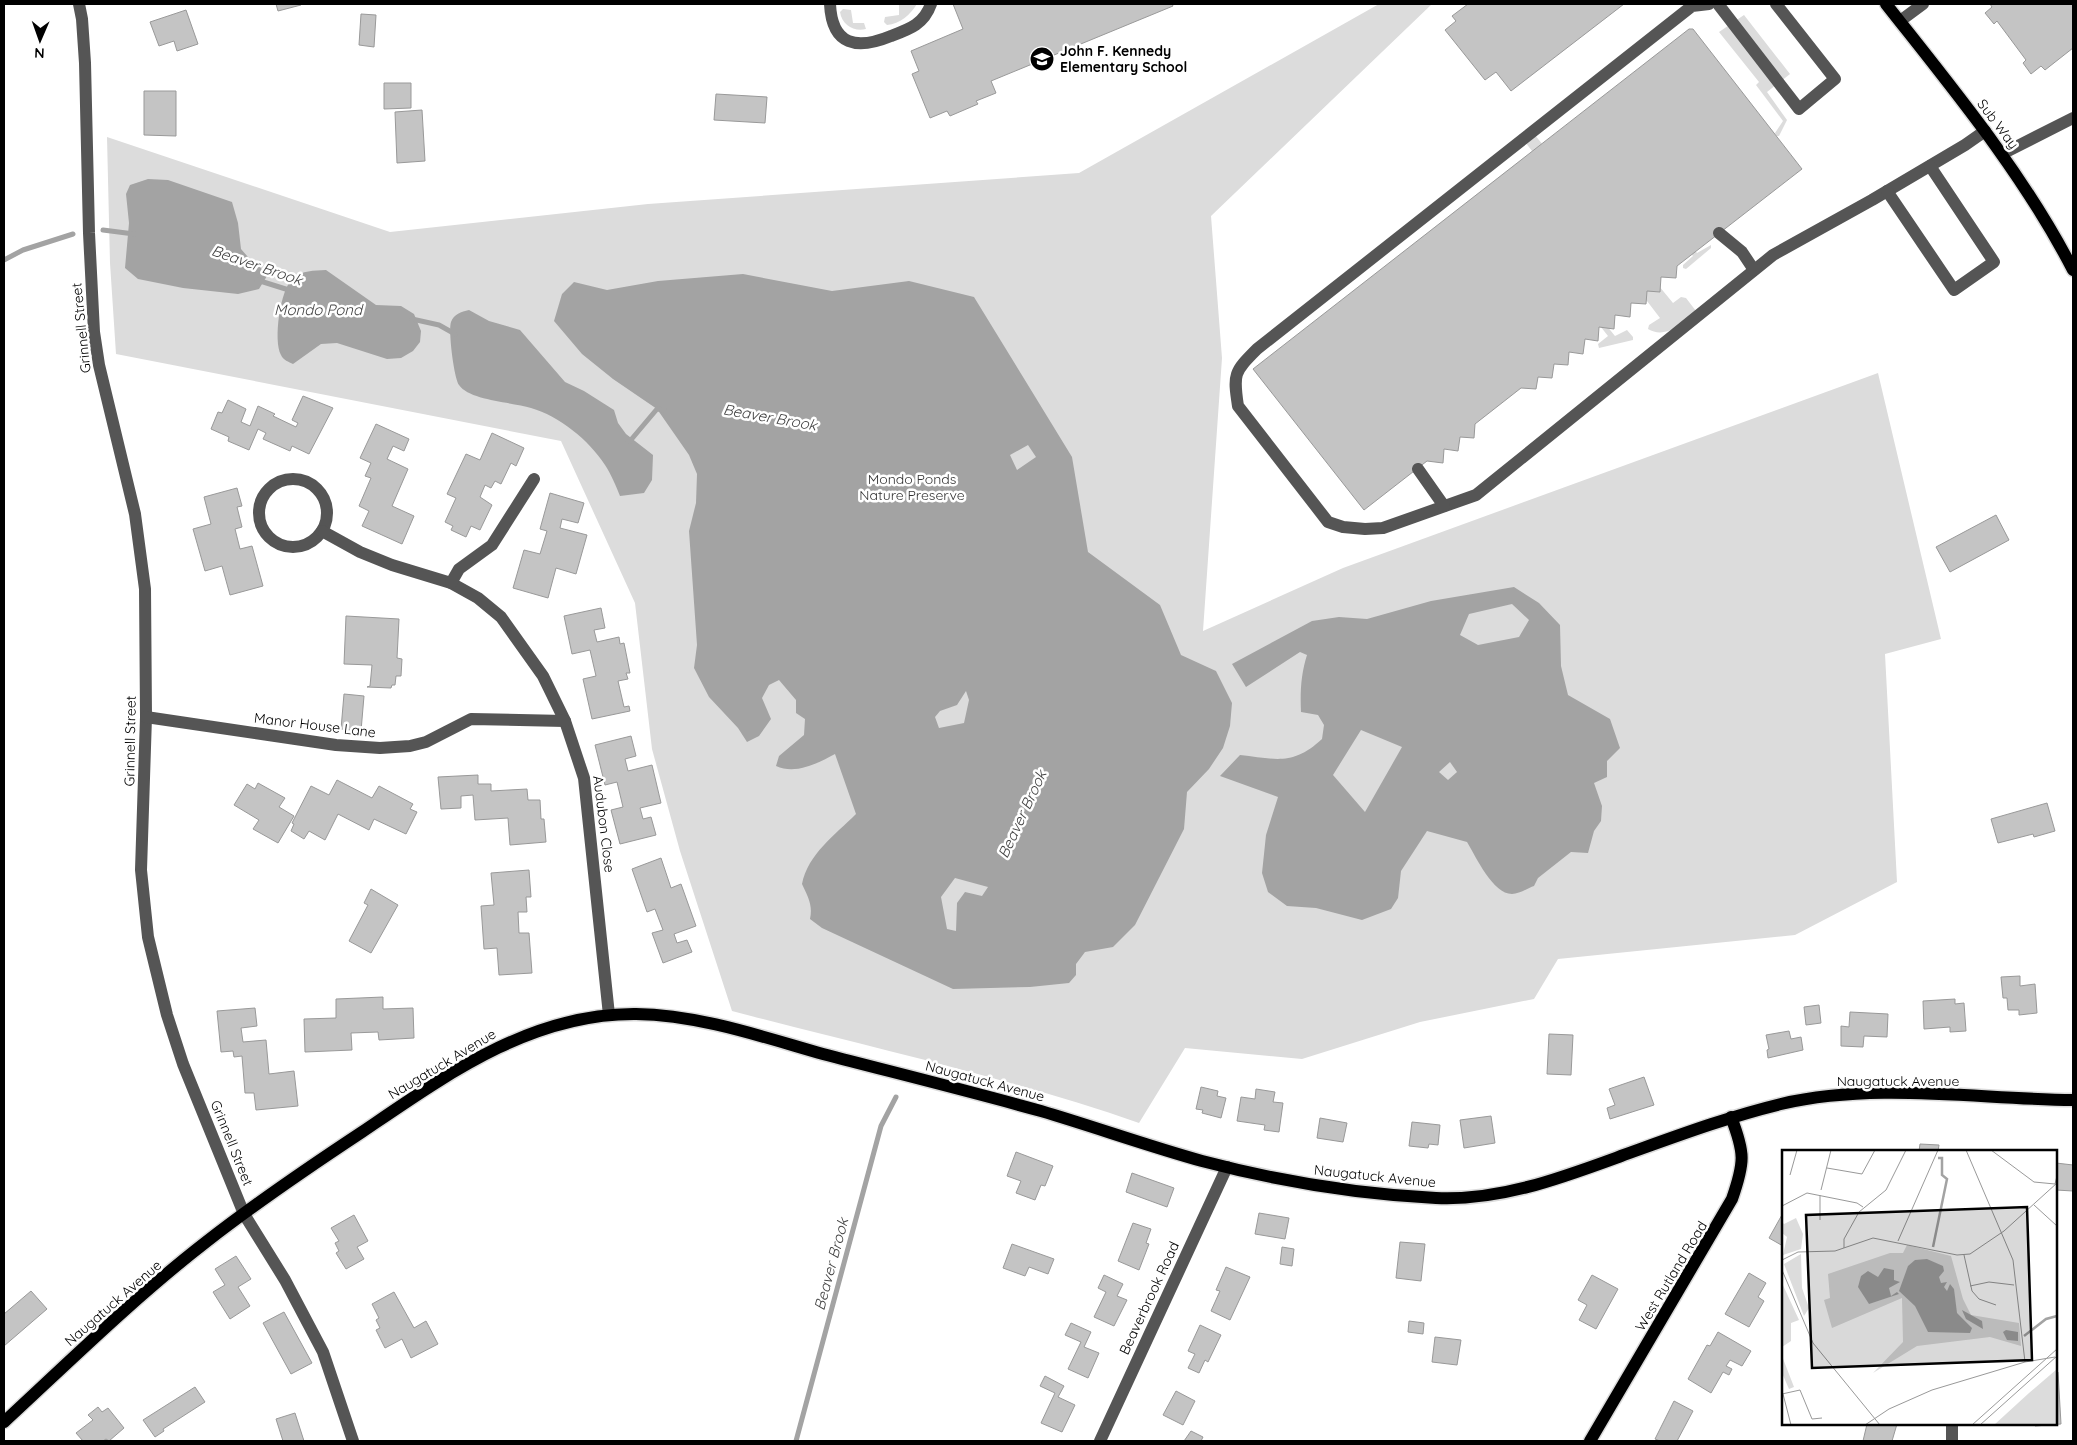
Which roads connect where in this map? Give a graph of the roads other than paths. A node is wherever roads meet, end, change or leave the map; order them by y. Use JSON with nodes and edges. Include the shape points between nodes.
{"nodes":[{"id":1,"x":79,"y":4,"type":"edge"},
{"id":2,"x":830,"y":4,"type":"edge"},
{"id":3,"x":931,"y":4,"type":"edge"},
{"id":4,"x":1708,"y":4,"type":"edge"},
{"id":5,"x":1718,"y":4,"type":"edge"},
{"id":6,"x":1776,"y":4,"type":"edge"},
{"id":7,"x":1886,"y":4,"type":"edge"},
{"id":8,"x":1923,"y":4,"type":"edge"},
{"id":9,"x":1900,"y":21,"type":"junction"},
{"id":10,"x":2073,"y":118,"type":"edge"},
{"id":11,"x":1985,"y":131,"type":"junction"},
{"id":12,"x":2002,"y":154,"type":"junction"},
{"id":13,"x":1930,"y":166,"type":"junction"},
{"id":14,"x":1888,"y":191,"type":"junction"},
{"id":15,"x":1719,"y":233,"type":"dead end"},
{"id":16,"x":1754,"y":270,"type":"junction"},
{"id":17,"x":2073,"y":270,"type":"edge"},
{"id":18,"x":1418,"y":469,"type":"dead end"},
{"id":19,"x":534,"y":479,"type":"dead end"},
{"id":20,"x":1444,"y":506,"type":"junction"},
{"id":21,"x":322,"y":531,"type":"junction"},
{"id":22,"x":450,"y":583,"type":"junction"},
{"id":23,"x":146,"y":717,"type":"junction"},
{"id":24,"x":565,"y":721,"type":"junction"},
{"id":25,"x":609,"y":1015,"type":"junction"},
{"id":26,"x":2073,"y":1100,"type":"edge"},
{"id":27,"x":1731,"y":1117,"type":"junction"},
{"id":28,"x":1226,"y":1167,"type":"junction"},
{"id":29,"x":244,"y":1214,"type":"junction"},
{"id":30,"x":4,"y":1422,"type":"edge"},
{"id":31,"x":1952,"y":1425,"type":"edge"},
{"id":32,"x":353,"y":1441,"type":"edge"},
{"id":33,"x":1100,"y":1441,"type":"edge"},
{"id":34,"x":1590,"y":1441,"type":"edge"},
{"id":35,"x":1952,"y":1441,"type":"edge"}],
"edges":[{"from":1,"to":23,"type":"street","name":"Grinnell Street","via":[[85,63],[88,233],[94,332],[141,552],[145,589]]},
{"from":2,"to":3,"type":"street","via":[[834,25],[840,35],[850,43],[862,44],[914,28],[927,16]]},
{"from":4,"to":20,"type":"street","via":[[1692,6],[1257,349],[1237,369],[1238,406],[1328,522],[1365,530],[1383,528]]},
{"from":5,"to":6,"type":"street","via":[[1799,108],[1835,79]]},
{"from":7,"to":9,"type":"main road","name":"Sub Way"},
{"from":8,"to":9,"type":"street"},
{"from":9,"to":11,"type":"main road","name":"Sub Way"},
{"from":10,"to":12,"type":"street"},
{"from":11,"to":12,"type":"main road","name":"Sub Way"},
{"from":11,"to":13,"type":"street"},
{"from":12,"to":17,"type":"main road","name":"Sub Way","via":[[2055,235]]},
{"from":13,"to":14,"type":"street"},
{"from":13,"to":14,"type":"street","via":[[1994,262],[1954,290]]},
{"from":14,"to":16,"type":"street","via":[[1773,254]]},
{"from":15,"to":16,"type":"street","via":[[1742,252]]},
{"from":16,"to":20,"type":"street","via":[[1476,494]]},
{"from":18,"to":20,"type":"street"},
{"from":19,"to":22,"type":"street","via":[[492,545],[459,569]]},
{"from":21,"to":21,"type":"street","via":[[327,507],[321,492],[304,480],[274,484],[261,501],[260,518],[266,533],[283,546],[305,545]]},
{"from":21,"to":22,"type":"street","name":"Audubon Close","via":[[360,552]]},
{"from":22,"to":24,"type":"street","name":"Audubon Close","via":[[478,598],[501,617],[543,676]]},
{"from":23,"to":24,"type":"street","name":"Manor House Lane","via":[[336,745],[380,748],[426,742],[471,719]]},
{"from":23,"to":29,"type":"street","name":"Grinnell Street","via":[[141,870],[148,937],[183,1064]]},
{"from":24,"to":25,"type":"street","name":"Audubon Close","via":[[579,761],[589,806]]},
{"from":25,"to":28,"type":"main road","name":"Naugatuck Avenue","via":[[671,1016],[723,1027],[1006,1102]]},
{"from":25,"to":29,"type":"main road","name":"Naugatuck Avenue","via":[[556,1024],[499,1046],[412,1098]]},
{"from":26,"to":27,"type":"main road","name":"Naugatuck Avenue","via":[[1870,1093],[1789,1102]]},
{"from":27,"to":28,"type":"main road","name":"Naugatuck Avenue","via":[[1574,1173],[1479,1197],[1439,1198],[1357,1191]]},
{"from":27,"to":34,"type":"main road","name":"West Rutland Road","via":[[1743,1149],[1732,1199]]},
{"from":28,"to":33,"type":"street","name":"Beaverbrook Road"},
{"from":29,"to":30,"type":"main road","name":"Naugatuck Avenue","via":[[151,1288]]},
{"from":29,"to":32,"type":"street","name":"Grinnell Street","via":[[285,1280],[323,1352]]},
{"from":31,"to":35,"type":"street"}]}
